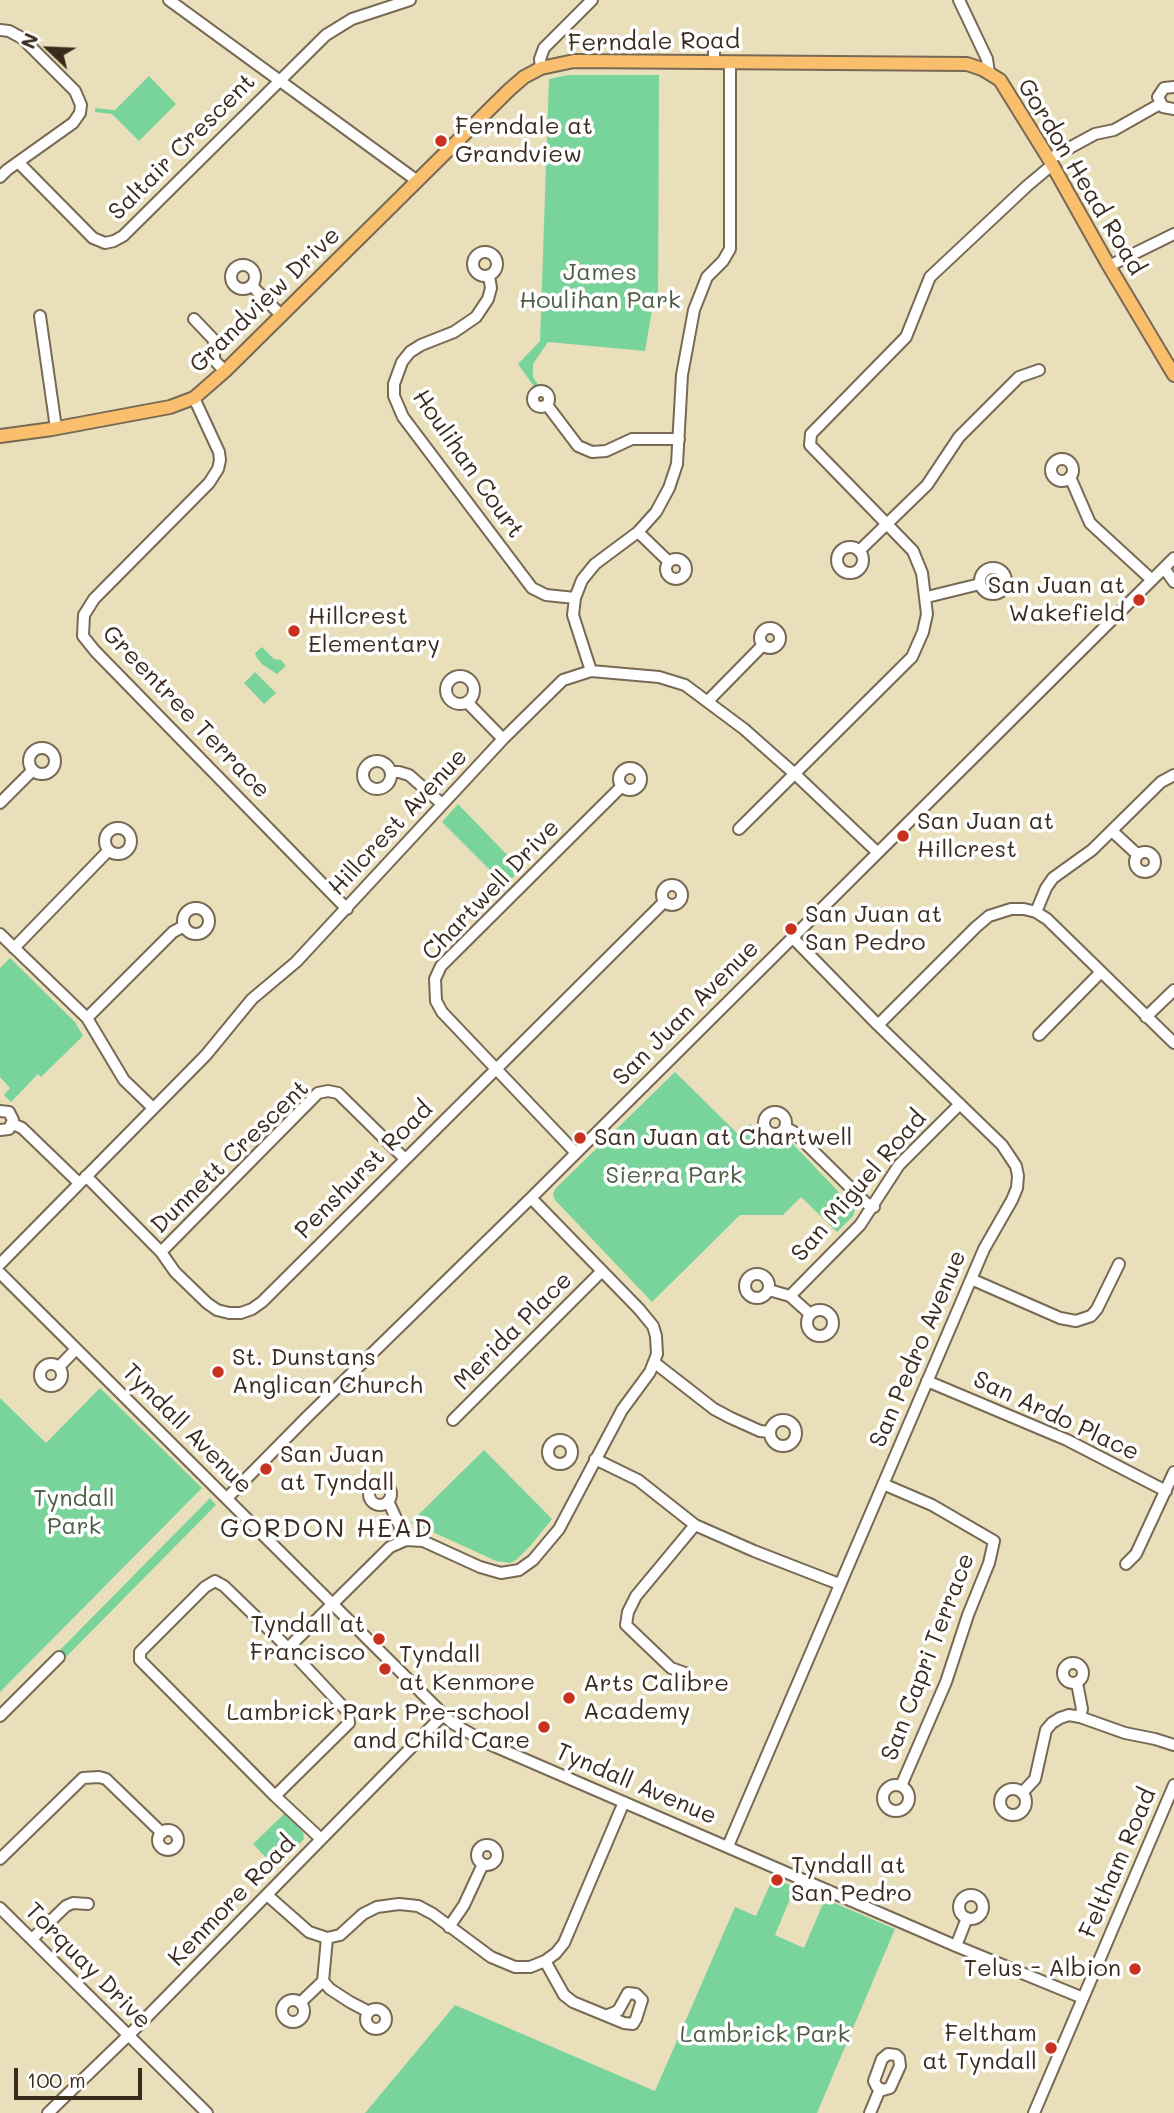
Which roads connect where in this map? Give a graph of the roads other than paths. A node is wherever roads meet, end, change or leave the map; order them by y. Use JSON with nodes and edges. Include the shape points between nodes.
{"nodes":[{"id":1,"x":169,"y":0,"type":"edge"},
{"id":2,"x":410,"y":0,"type":"edge"},
{"id":3,"x":592,"y":0,"type":"edge"},
{"id":4,"x":959,"y":0,"type":"edge"},
{"id":5,"x":0,"y":30,"type":"edge"},
{"id":6,"x":714,"y":43,"type":"dead end"},
{"id":7,"x":714,"y":62,"type":"junction"},
{"id":8,"x":730,"y":62,"type":"junction"},
{"id":9,"x":541,"y":68,"type":"junction"},
{"id":10,"x":989,"y":73,"type":"junction"},
{"id":11,"x":279,"y":80,"type":"junction"},
{"id":12,"x":1174,"y":88,"type":"edge"},
{"id":13,"x":1160,"y":104,"type":"junction"},
{"id":14,"x":1174,"y":109,"type":"edge"},
{"id":15,"x":1051,"y":162,"type":"junction"},
{"id":16,"x":19,"y":163,"type":"junction"},
{"id":17,"x":0,"y":177,"type":"edge"},
{"id":18,"x":416,"y":180,"type":"junction"},
{"id":19,"x":1174,"y":234,"type":"edge"},
{"id":20,"x":1109,"y":266,"type":"junction"},
{"id":21,"x":489,"y":276,"type":"dead end"},
{"id":22,"x":252,"y":286,"type":"dead end"},
{"id":23,"x":282,"y":316,"type":"junction"},
{"id":24,"x":40,"y":317,"type":"dead end"},
{"id":25,"x":194,"y":319,"type":"dead end"},
{"id":26,"x":1039,"y":370,"type":"dead end"},
{"id":27,"x":225,"y":371,"type":"junction"},
{"id":28,"x":1174,"y":375,"type":"edge"},
{"id":29,"x":194,"y":398,"type":"junction"},
{"id":30,"x":547,"y":405,"type":"dead end"},
{"id":31,"x":55,"y":428,"type":"junction"},
{"id":32,"x":0,"y":436,"type":"edge"},
{"id":33,"x":680,"y":439,"type":"junction"},
{"id":34,"x":1070,"y":477,"type":"dead end"},
{"id":35,"x":887,"y":523,"type":"junction"},
{"id":36,"x":638,"y":532,"type":"junction"},
{"id":37,"x":859,"y":551,"type":"dead end"},
{"id":38,"x":1174,"y":558,"type":"edge"},
{"id":39,"x":668,"y":561,"type":"dead end"},
{"id":40,"x":1164,"y":568,"type":"junction"},
{"id":41,"x":1152,"y":580,"type":"junction"},
{"id":42,"x":1174,"y":582,"type":"edge"},
{"id":43,"x":980,"y":584,"type":"dead end"},
{"id":44,"x":927,"y":597,"type":"junction"},
{"id":45,"x":575,"y":598,"type":"junction"},
{"id":46,"x":762,"y":646,"type":"dead end"},
{"id":47,"x":591,"y":671,"type":"junction"},
{"id":48,"x":708,"y":701,"type":"junction"},
{"id":49,"x":467,"y":702,"type":"dead end"},
{"id":50,"x":503,"y":739,"type":"junction"},
{"id":51,"x":33,"y":770,"type":"dead end"},
{"id":52,"x":391,"y":772,"type":"dead end"},
{"id":53,"x":796,"y":775,"type":"junction"},
{"id":54,"x":1174,"y":775,"type":"edge"},
{"id":55,"x":622,"y":786,"type":"dead end"},
{"id":56,"x":0,"y":803,"type":"edge"},
{"id":57,"x":442,"y":804,"type":"junction"},
{"id":58,"x":739,"y":829,"type":"dead end"},
{"id":59,"x":1112,"y":831,"type":"junction"},
{"id":60,"x":109,"y":850,"type":"dead end"},
{"id":61,"x":877,"y":852,"type":"junction"},
{"id":62,"x":1138,"y":855,"type":"dead end"},
{"id":63,"x":664,"y":902,"type":"dead end"},
{"id":64,"x":346,"y":909,"type":"junction"},
{"id":65,"x":1036,"y":912,"type":"junction"},
{"id":66,"x":184,"y":926,"type":"dead end"},
{"id":67,"x":0,"y":934,"type":"edge"},
{"id":68,"x":792,"y":937,"type":"junction"},
{"id":69,"x":14,"y":948,"type":"junction"},
{"id":70,"x":1101,"y":972,"type":"junction"},
{"id":71,"x":1174,"y":989,"type":"edge"},
{"id":72,"x":1146,"y":1017,"type":"junction"},
{"id":73,"x":87,"y":1018,"type":"junction"},
{"id":74,"x":878,"y":1025,"type":"junction"},
{"id":75,"x":1039,"y":1035,"type":"dead end"},
{"id":76,"x":1174,"y":1043,"type":"edge"},
{"id":77,"x":496,"y":1069,"type":"junction"},
{"id":78,"x":333,"y":1078,"type":"dead end"},
{"id":79,"x":328,"y":1091,"type":"junction"},
{"id":80,"x":960,"y":1104,"type":"junction"},
{"id":81,"x":153,"y":1108,"type":"junction"},
{"id":82,"x":0,"y":1111,"type":"edge"},
{"id":83,"x":13,"y":1124,"type":"junction"},
{"id":84,"x":785,"y":1127,"type":"dead end"},
{"id":85,"x":0,"y":1130,"type":"edge"},
{"id":86,"x":576,"y":1153,"type":"junction"},
{"id":87,"x":404,"y":1158,"type":"junction"},
{"id":88,"x":83,"y":1180,"type":"junction"},
{"id":89,"x":531,"y":1198,"type":"junction"},
{"id":90,"x":874,"y":1207,"type":"junction"},
{"id":91,"x":161,"y":1252,"type":"junction"},
{"id":92,"x":0,"y":1264,"type":"edge"},
{"id":93,"x":1119,"y":1264,"type":"dead end"},
{"id":94,"x":602,"y":1271,"type":"junction"},
{"id":95,"x":0,"y":1273,"type":"edge"},
{"id":96,"x":971,"y":1279,"type":"junction"},
{"id":97,"x":769,"y":1290,"type":"dead end"},
{"id":98,"x":790,"y":1296,"type":"junction"},
{"id":99,"x":810,"y":1314,"type":"dead end"},
{"id":100,"x":76,"y":1349,"type":"junction"},
{"id":101,"x":655,"y":1363,"type":"junction"},
{"id":102,"x":59,"y":1367,"type":"dead end"},
{"id":103,"x":927,"y":1381,"type":"junction"},
{"id":104,"x":453,"y":1420,"type":"dead end"},
{"id":105,"x":770,"y":1432,"type":"dead end"},
{"id":106,"x":571,"y":1457,"type":"dead end"},
{"id":107,"x":593,"y":1462,"type":"junction"},
{"id":108,"x":1174,"y":1472,"type":"edge"},
{"id":109,"x":883,"y":1484,"type":"junction"},
{"id":110,"x":1166,"y":1491,"type":"junction"},
{"id":111,"x":227,"y":1498,"type":"junction"},
{"id":112,"x":388,"y":1502,"type":"dead end"},
{"id":113,"x":695,"y":1525,"type":"junction"},
{"id":114,"x":406,"y":1540,"type":"junction"},
{"id":115,"x":1125,"y":1564,"type":"dead end"},
{"id":116,"x":839,"y":1584,"type":"junction"},
{"id":117,"x":332,"y":1604,"type":"junction"},
{"id":118,"x":288,"y":1648,"type":"junction"},
{"id":119,"x":59,"y":1657,"type":"dead end"},
{"id":120,"x":685,"y":1673,"type":"dead end"},
{"id":121,"x":1077,"y":1683,"type":"dead end"},
{"id":122,"x":443,"y":1715,"type":"junction"},
{"id":123,"x":0,"y":1716,"type":"edge"},
{"id":124,"x":1080,"y":1717,"type":"junction"},
{"id":125,"x":1174,"y":1745,"type":"edge"},
{"id":126,"x":1174,"y":1784,"type":"edge"},
{"id":127,"x":901,"y":1786,"type":"dead end"},
{"id":128,"x":1022,"y":1793,"type":"dead end"},
{"id":129,"x":275,"y":1796,"type":"junction"},
{"id":130,"x":624,"y":1802,"type":"junction"},
{"id":131,"x":162,"y":1833,"type":"dead end"},
{"id":132,"x":321,"y":1839,"type":"junction"},
{"id":133,"x":728,"y":1846,"type":"junction"},
{"id":134,"x":0,"y":1859,"type":"edge"},
{"id":135,"x":483,"y":1864,"type":"dead end"},
{"id":136,"x":267,"y":1895,"type":"junction"},
{"id":137,"x":88,"y":1904,"type":"dead end"},
{"id":138,"x":0,"y":1909,"type":"edge"},
{"id":139,"x":967,"y":1919,"type":"dead end"},
{"id":140,"x":449,"y":1927,"type":"junction"},
{"id":141,"x":327,"y":1938,"type":"junction"},
{"id":142,"x":32,"y":1939,"type":"junction"},
{"id":143,"x":956,"y":1945,"type":"junction"},
{"id":144,"x":545,"y":1961,"type":"junction"},
{"id":145,"x":323,"y":1981,"type":"junction"},
{"id":146,"x":1083,"y":1998,"type":"junction"},
{"id":147,"x":300,"y":2003,"type":"dead end"},
{"id":148,"x":369,"y":2012,"type":"dead end"},
{"id":149,"x":608,"y":2015,"type":"dead end"},
{"id":150,"x":128,"y":2035,"type":"junction"},
{"id":151,"x":880,"y":2090,"type":"dead end"},
{"id":152,"x":1036,"y":2112,"type":"edge"},
{"id":153,"x":48,"y":2113,"type":"edge"},
{"id":154,"x":207,"y":2113,"type":"edge"},
{"id":155,"x":870,"y":2113,"type":"edge"}],
"edges":[{"from":1,"to":11,"type":"street"},
{"from":2,"to":11,"type":"street","via":[[343,24],[318,41]]},
{"from":3,"to":9,"type":"street","via":[[544,48]]},
{"from":4,"to":10,"type":"street","name":"Gordon Head Road"},
{"from":5,"to":16,"type":"street","via":[[22,38],[75,91],[81,105],[73,124]]},
{"from":6,"to":7,"type":"street"},
{"from":7,"to":8,"type":"main road","name":"Ferndale Road"},
{"from":7,"to":9,"type":"main road","name":"Ferndale Road","via":[[574,61]]},
{"from":8,"to":10,"type":"main road","name":"Ferndale Road","via":[[967,64]]},
{"from":8,"to":33,"type":"street","via":[[730,249],[707,277],[694,310],[681,374]]},
{"from":9,"to":18,"type":"main road","name":"Ferndale Road","via":[[509,90]]},
{"from":10,"to":15,"type":"main road","name":"Gordon Head Road","via":[[1000,80]]},
{"from":11,"to":16,"type":"street","name":"Saltair Crescent","via":[[114,241],[93,238]]},
{"from":11,"to":18,"type":"street"},
{"from":12,"to":13,"type":"street","via":[[1161,90]]},
{"from":13,"to":14,"type":"street"},
{"from":13,"to":15,"type":"street","via":[[1114,130],[1095,134]]},
{"from":15,"to":20,"type":"main road","name":"Gordon Head Road"},
{"from":15,"to":35,"type":"street","via":[[930,277],[906,337],[811,434],[810,445]]},
{"from":16,"to":17,"type":"street"},
{"from":18,"to":23,"type":"main road","name":"Grandview Drive"},
{"from":19,"to":20,"type":"street"},
{"from":20,"to":28,"type":"main road","name":"Gordon Head Road"},
{"from":21,"to":45,"type":"street","name":"Houlihan Court","via":[[488,299],[476,317],[410,352],[394,384],[394,396],[403,417],[532,588],[546,595]]},
{"from":22,"to":23,"type":"street"},
{"from":23,"to":27,"type":"main road","name":"Grandview Drive"},
{"from":24,"to":31,"type":"street"},
{"from":25,"to":27,"type":"street","via":[[214,340],[214,360]]},
{"from":26,"to":35,"type":"street","via":[[1019,377],[959,437],[927,485]]},
{"from":27,"to":29,"type":"main road","name":"Grandview Drive"},
{"from":29,"to":31,"type":"main road","name":"Grandview Drive","via":[[170,407]]},
{"from":29,"to":64,"type":"street","name":"Greentree Terrace","via":[[219,452],[218,469],[94,598],[84,615],[83,636]]},
{"from":30,"to":33,"type":"street","via":[[578,446],[592,452],[632,439]]},
{"from":31,"to":32,"type":"main road","name":"Grandview Drive"},
{"from":33,"to":36,"type":"street","via":[[670,488]]},
{"from":34,"to":41,"type":"street","via":[[1090,523]]},
{"from":35,"to":37,"type":"street"},
{"from":35,"to":44,"type":"street","via":[[913,551]]},
{"from":36,"to":39,"type":"street"},
{"from":36,"to":45,"type":"street","via":[[595,564]]},
{"from":38,"to":40,"type":"street","name":"San Juan Avenue"},
{"from":40,"to":41,"type":"street","name":"San Juan Avenue"},
{"from":40,"to":42,"type":"street"},
{"from":41,"to":61,"type":"street","name":"San Juan Avenue"},
{"from":43,"to":44,"type":"street"},
{"from":44,"to":53,"type":"street","via":[[925,623],[912,657]]},
{"from":45,"to":47,"type":"street","via":[[573,615]]},
{"from":46,"to":48,"type":"street"},
{"from":47,"to":48,"type":"street","name":"Hillcrest Avenue","via":[[659,677],[685,685]]},
{"from":47,"to":50,"type":"street","name":"Hillcrest Avenue","via":[[563,680]]},
{"from":48,"to":53,"type":"street","name":"Hillcrest Avenue"},
{"from":49,"to":50,"type":"street"},
{"from":50,"to":57,"type":"street","name":"Hillcrest Avenue"},
{"from":51,"to":56,"type":"street"},
{"from":52,"to":57,"type":"street","via":[[409,775]]},
{"from":53,"to":58,"type":"street"},
{"from":53,"to":61,"type":"street","name":"Hillcrest Avenue"},
{"from":54,"to":59,"type":"street","via":[[1161,782]]},
{"from":55,"to":77,"type":"street","name":"Chartwell Drive","via":[[441,966],[435,979],[436,1001],[442,1012]]},
{"from":57,"to":64,"type":"street","name":"Hillcrest Avenue"},
{"from":59,"to":62,"type":"street"},
{"from":59,"to":65,"type":"street","via":[[1053,878]]},
{"from":60,"to":69,"type":"street"},
{"from":61,"to":68,"type":"street","name":"San Juan Avenue"},
{"from":63,"to":77,"type":"street","name":"Penshurst Road"},
{"from":64,"to":81,"type":"street","name":"Hillcrest Avenue","via":[[284,974],[252,999],[206,1055]]},
{"from":65,"to":70,"type":"street"},
{"from":65,"to":74,"type":"street","via":[[1011,909],[989,916]]},
{"from":66,"to":73,"type":"street"},
{"from":67,"to":69,"type":"street"},
{"from":68,"to":74,"type":"street","name":"San Pedro Avenue"},
{"from":68,"to":86,"type":"street","name":"San Juan Avenue"},
{"from":69,"to":73,"type":"street"},
{"from":70,"to":72,"type":"street"},
{"from":70,"to":75,"type":"street"},
{"from":71,"to":72,"type":"street"},
{"from":72,"to":76,"type":"street"},
{"from":73,"to":81,"type":"street","via":[[124,1080]]},
{"from":74,"to":80,"type":"street","name":"San Pedro Avenue"},
{"from":77,"to":86,"type":"street","name":"Chartwell Drive"},
{"from":77,"to":87,"type":"street","name":"Penshurst Road"},
{"from":78,"to":79,"type":"street","name":"Dunnett Crescent"},
{"from":79,"to":87,"type":"street","name":"Dunnett Crescent","via":[[338,1093]]},
{"from":79,"to":91,"type":"street","name":"Dunnett Crescent","via":[[318,1093]]},
{"from":80,"to":90,"type":"street","name":"San Miguel Road","via":[[899,1165]]},
{"from":80,"to":96,"type":"street","name":"San Pedro Avenue","via":[[1009,1154],[1018,1176],[1012,1200]]},
{"from":81,"to":88,"type":"street","name":"Hillcrest Avenue"},
{"from":82,"to":83,"type":"street","name":"Penshurst Road","via":[[11,1114]]},
{"from":83,"to":85,"type":"street"},
{"from":83,"to":88,"type":"street","name":"Penshurst Road"},
{"from":84,"to":90,"type":"street"},
{"from":86,"to":89,"type":"street","name":"San Juan Avenue"},
{"from":87,"to":91,"type":"street","name":"Penshurst Road","via":[[262,1302],[247,1311],[229,1313],[212,1307]]},
{"from":88,"to":91,"type":"street","name":"Penshurst Road"},
{"from":88,"to":92,"type":"street","name":"Hillcrest Avenue"},
{"from":89,"to":94,"type":"street"},
{"from":89,"to":111,"type":"street","name":"San Juan Avenue"},
{"from":90,"to":98,"type":"street","name":"San Miguel Road"},
{"from":93,"to":96,"type":"street","via":[[1097,1310],[1076,1321]]},
{"from":94,"to":101,"type":"street","via":[[653,1326]]},
{"from":94,"to":104,"type":"street","name":"Merida Place"},
{"from":95,"to":100,"type":"street","name":"Tyndall Avenue"},
{"from":96,"to":103,"type":"street","name":"San Pedro Avenue"},
{"from":97,"to":98,"type":"street"},
{"from":98,"to":99,"type":"street"},
{"from":100,"to":102,"type":"street"},
{"from":100,"to":111,"type":"street","name":"Tyndall Avenue"},
{"from":101,"to":105,"type":"street","via":[[714,1409]]},
{"from":101,"to":107,"type":"street"},
{"from":103,"to":109,"type":"street","name":"San Pedro Avenue"},
{"from":103,"to":110,"type":"street","name":"San Ardo Place","via":[[1067,1440]]},
{"from":106,"to":107,"type":"street"},
{"from":107,"to":113,"type":"street","via":[[638,1480]]},
{"from":107,"to":114,"type":"street","via":[[559,1530],[519,1570],[501,1573],[423,1541]]},
{"from":108,"to":110,"type":"street"},
{"from":109,"to":116,"type":"street","name":"San Pedro Avenue"},
{"from":109,"to":127,"type":"street","name":"San Capri Terrace","via":[[932,1505],[993,1541],[946,1682]]},
{"from":110,"to":115,"type":"street","via":[[1136,1554]]},
{"from":111,"to":117,"type":"street","name":"Tyndall Avenue"},
{"from":112,"to":114,"type":"street"},
{"from":113,"to":116,"type":"street"},
{"from":113,"to":120,"type":"street","via":[[636,1596],[626,1625],[671,1668]]},
{"from":114,"to":117,"type":"street","via":[[390,1547]]},
{"from":116,"to":133,"type":"street","name":"San Pedro Avenue"},
{"from":117,"to":118,"type":"street"},
{"from":117,"to":122,"type":"street","name":"Tyndall Avenue"},
{"from":118,"to":129,"type":"street","via":[[348,1712],[349,1723]]},
{"from":118,"to":129,"type":"street","via":[[215,1581],[140,1652],[140,1660]]},
{"from":119,"to":123,"type":"street"},
{"from":121,"to":124,"type":"street"},
{"from":122,"to":130,"type":"street","name":"Tyndall Avenue","via":[[487,1743]]},
{"from":122,"to":132,"type":"street","name":"Kenmore Road"},
{"from":124,"to":125,"type":"street"},
{"from":124,"to":128,"type":"street","via":[[1060,1718],[1046,1730],[1035,1779]]},
{"from":126,"to":146,"type":"street","name":"Feltham Road"},
{"from":129,"to":132,"type":"street"},
{"from":130,"to":133,"type":"street","name":"Tyndall Avenue"},
{"from":130,"to":144,"type":"street","via":[[565,1943]]},
{"from":131,"to":134,"type":"street","via":[[106,1779],[83,1778]]},
{"from":132,"to":136,"type":"street","name":"Kenmore Road"},
{"from":133,"to":143,"type":"street","name":"Tyndall Avenue"},
{"from":135,"to":140,"type":"street"},
{"from":136,"to":141,"type":"street","via":[[309,1932]]},
{"from":136,"to":150,"type":"street","name":"Kenmore Road"},
{"from":137,"to":142,"type":"street","via":[[66,1906]]},
{"from":138,"to":142,"type":"street","name":"Torquay Drive"},
{"from":139,"to":143,"type":"street"},
{"from":140,"to":141,"type":"street","via":[[418,1906],[384,1905],[370,1910],[340,1935]]},
{"from":140,"to":144,"type":"street","via":[[507,1965],[524,1968]]},
{"from":141,"to":145,"type":"street"},
{"from":142,"to":150,"type":"street","name":"Torquay Drive"},
{"from":143,"to":146,"type":"street","name":"Tyndall Avenue"},
{"from":144,"to":149,"type":"street","via":[[564,1995]]},
{"from":145,"to":147,"type":"street"},
{"from":145,"to":148,"type":"street"},
{"from":146,"to":152,"type":"street","name":"Feltham Road"},
{"from":150,"to":153,"type":"street","name":"Kenmore Road"},
{"from":150,"to":154,"type":"street","name":"Torquay Drive"},
{"from":151,"to":155,"type":"street"}]}
